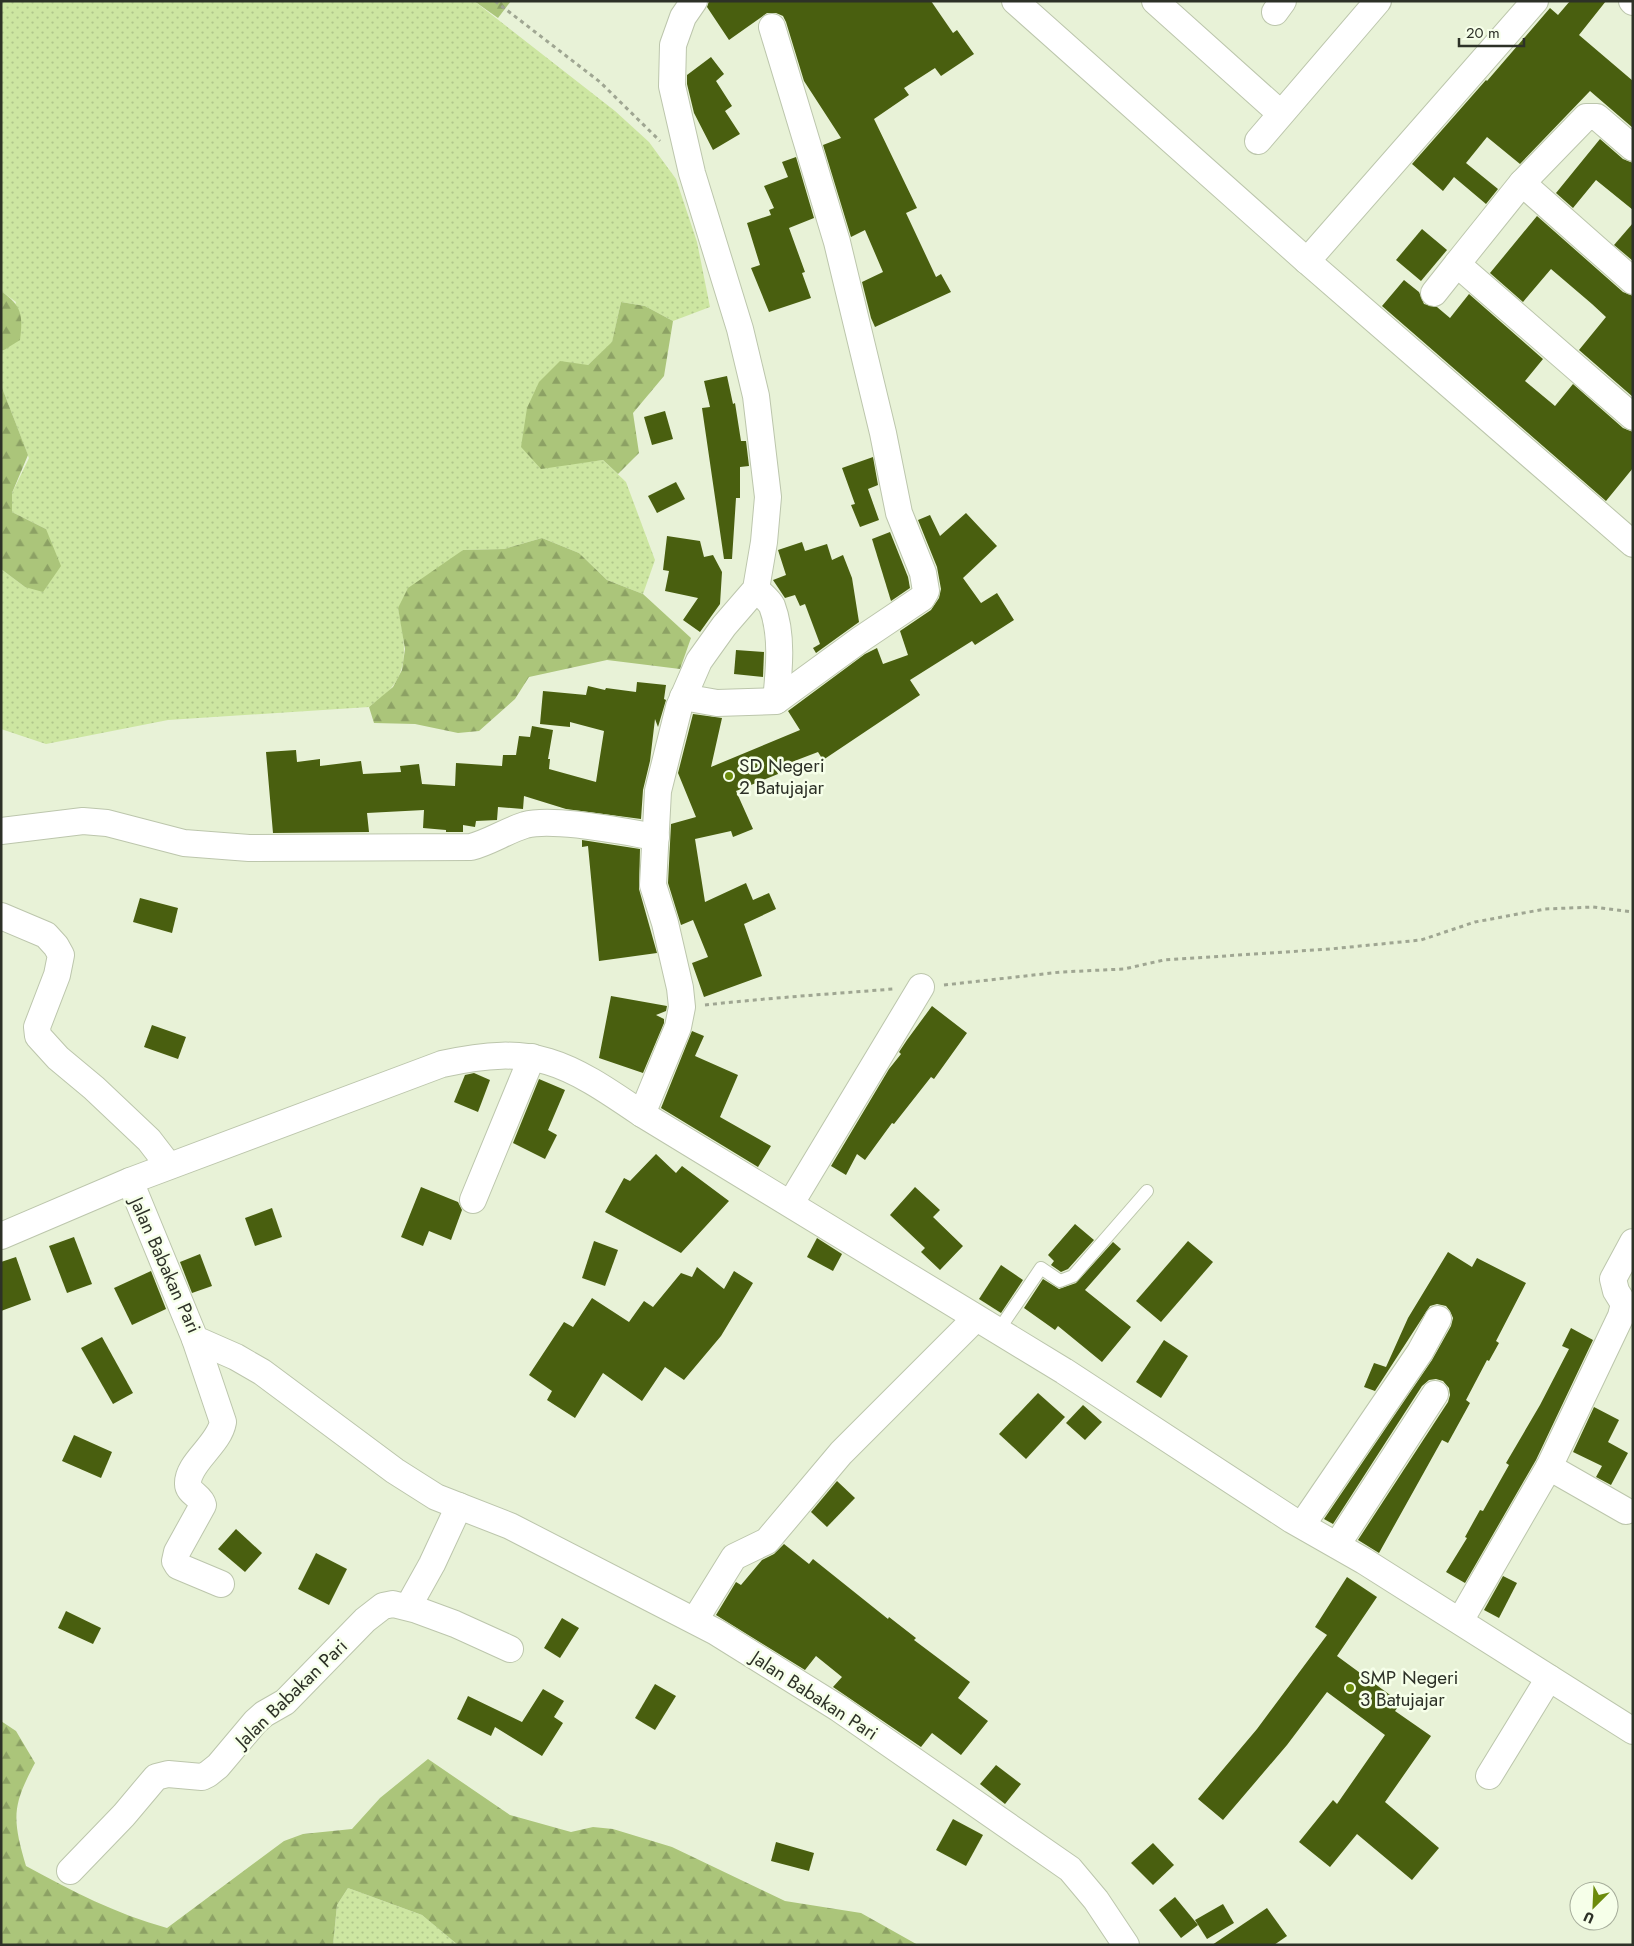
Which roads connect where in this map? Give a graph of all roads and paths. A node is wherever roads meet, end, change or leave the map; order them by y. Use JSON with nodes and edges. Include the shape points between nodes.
{"nodes":[{"id":1,"x":495,"y":1,"type":"edge"},
{"id":2,"x":694,"y":1,"type":"edge"},
{"id":3,"x":1015,"y":1,"type":"edge"},
{"id":4,"x":1155,"y":1,"type":"edge"},
{"id":5,"x":1378,"y":1,"type":"edge"},
{"id":6,"x":1535,"y":1,"type":"edge"},
{"id":7,"x":772,"y":27,"type":"dead end"},
{"id":8,"x":1280,"y":113,"type":"junction"},
{"id":9,"x":1258,"y":141,"type":"dead end"},
{"id":10,"x":666,"y":147,"type":"dead end"},
{"id":11,"x":1633,"y":148,"type":"edge"},
{"id":12,"x":1522,"y":183,"type":"junction"},
{"id":13,"x":1307,"y":261,"type":"junction"},
{"id":14,"x":1457,"y":264,"type":"junction"},
{"id":15,"x":1633,"y":281,"type":"edge"},
{"id":16,"x":1434,"y":293,"type":"dead end"},
{"id":17,"x":1633,"y":417,"type":"edge"},
{"id":18,"x":1633,"y":544,"type":"edge"},
{"id":19,"x":756,"y":589,"type":"junction"},
{"id":20,"x":684,"y":697,"type":"junction"},
{"id":21,"x":776,"y":700,"type":"junction"},
{"id":22,"x":1,"y":831,"type":"edge"},
{"id":23,"x":656,"y":837,"type":"junction"},
{"id":24,"x":1633,"y":912,"type":"edge"},
{"id":25,"x":1,"y":916,"type":"edge"},
{"id":26,"x":921,"y":987,"type":"junction"},
{"id":27,"x":682,"y":1007,"type":"junction"},
{"id":28,"x":532,"y":1057,"type":"junction"},
{"id":29,"x":642,"y":1114,"type":"junction"},
{"id":30,"x":169,"y":1166,"type":"junction"},
{"id":31,"x":130,"y":1181,"type":"junction"},
{"id":32,"x":1147,"y":1191,"type":"dead end"},
{"id":33,"x":473,"y":1200,"type":"dead end"},
{"id":34,"x":791,"y":1203,"type":"junction"},
{"id":35,"x":1,"y":1236,"type":"edge"},
{"id":36,"x":1633,"y":1242,"type":"edge"},
{"id":37,"x":1628,"y":1306,"type":"edge"},
{"id":38,"x":976,"y":1318,"type":"junction"},
{"id":39,"x":1438,"y":1319,"type":"dead end"},
{"id":40,"x":998,"y":1332,"type":"junction"},
{"id":41,"x":195,"y":1338,"type":"junction"},
{"id":42,"x":1435,"y":1394,"type":"dead end"},
{"id":43,"x":1549,"y":1467,"type":"junction"},
{"id":44,"x":459,"y":1506,"type":"junction"},
{"id":45,"x":1626,"y":1511,"type":"dead end"},
{"id":46,"x":1302,"y":1525,"type":"junction"},
{"id":47,"x":1337,"y":1545,"type":"junction"},
{"id":48,"x":222,"y":1584,"type":"dead end"},
{"id":49,"x":408,"y":1607,"type":"junction"},
{"id":50,"x":696,"y":1620,"type":"junction"},
{"id":51,"x":1460,"y":1621,"type":"junction"},
{"id":52,"x":510,"y":1649,"type":"dead end"},
{"id":53,"x":1549,"y":1678,"type":"junction"},
{"id":54,"x":1633,"y":1731,"type":"edge"},
{"id":55,"x":1489,"y":1776,"type":"dead end"},
{"id":56,"x":70,"y":1872,"type":"dead end"},
{"id":57,"x":1126,"y":1945,"type":"edge"}],
"edges":[{"from":1,"to":10,"type":"path","via":[[600,82]]},
{"from":2,"to":19,"type":"street","via":[[683,17],[673,45],[672,86],[692,173],[740,329],[756,396],[768,497]]},
{"from":3,"to":13,"type":"street"},
{"from":4,"to":8,"type":"street"},
{"from":5,"to":8,"type":"street"},
{"from":6,"to":13,"type":"street"},
{"from":7,"to":21,"type":"street","via":[[837,242],[899,513],[923,573],[926,591],[922,598]]},
{"from":8,"to":9,"type":"street"},
{"from":11,"to":12,"type":"street","via":[[1597,117],[1586,117]]},
{"from":12,"to":14,"type":"street"},
{"from":12,"to":15,"type":"street"},
{"from":13,"to":18,"type":"street"},
{"from":14,"to":16,"type":"street"},
{"from":14,"to":17,"type":"street"},
{"from":19,"to":20,"type":"street","via":[[711,642]]},
{"from":19,"to":21,"type":"street","via":[[771,605],[776,627],[779,659]]},
{"from":20,"to":21,"type":"street","via":[[717,703]]},
{"from":20,"to":23,"type":"street","via":[[658,791]]},
{"from":22,"to":23,"type":"street","via":[[83,821],[106,823],[184,843],[249,848],[471,847],[526,825],[542,823]]},
{"from":23,"to":27,"type":"street","via":[[653,885],[665,923]]},
{"from":24,"to":26,"type":"path","via":[[1593,907],[1545,909],[1475,922],[1421,940],[1164,960],[1124,969],[1061,972]]},
{"from":25,"to":30,"type":"street","via":[[46,935],[60,955],[57,975],[37,1027],[38,1036],[149,1140]]},
{"from":26,"to":27,"type":"path"},
{"from":26,"to":34,"type":"street"},
{"from":27,"to":29,"type":"street","via":[[674,1036]]},
{"from":28,"to":29,"type":"street","via":[[556,1062],[594,1081]]},
{"from":28,"to":30,"type":"street","via":[[496,1054],[442,1064]]},
{"from":28,"to":33,"type":"street"},
{"from":29,"to":34,"type":"street"},
{"from":30,"to":31,"type":"street"},
{"from":31,"to":35,"type":"street"},
{"from":31,"to":41,"type":"street","name":"Jalan Babakan Pari"},
{"from":32,"to":40,"type":"lane","via":[[1074,1276],[1060,1281],[1041,1268]]},
{"from":34,"to":38,"type":"street"},
{"from":36,"to":37,"type":"street","via":[[1613,1279]]},
{"from":37,"to":43,"type":"street"},
{"from":38,"to":40,"type":"street"},
{"from":38,"to":50,"type":"street","via":[[840,1453],[767,1541],[734,1557]]},
{"from":39,"to":46,"type":"street","via":[[1420,1352]]},
{"from":40,"to":46,"type":"street","via":[[1072,1376]]},
{"from":41,"to":44,"type":"street","name":"Jalan Babakan Pari","via":[[262,1372],[395,1471],[436,1498]]},
{"from":41,"to":48,"type":"street","via":[[223,1422],[187,1482],[203,1505],[177,1552],[175,1562]]},
{"from":42,"to":47,"type":"street"},
{"from":43,"to":45,"type":"street"},
{"from":43,"to":51,"type":"street"},
{"from":44,"to":49,"type":"street"},
{"from":44,"to":50,"type":"street","name":"Jalan Babakan Pari","via":[[510,1526]]},
{"from":46,"to":47,"type":"street"},
{"from":47,"to":51,"type":"street"},
{"from":49,"to":52,"type":"street","name":"Jalan Babakan Pari"},
{"from":49,"to":56,"type":"street","name":"Jalan Babakan Pari","via":[[393,1604],[372,1613],[284,1702],[255,1722],[208,1774],[202,1778],[168,1774],[156,1777]]},
{"from":50,"to":57,"type":"street","name":"Jalan Babakan Pari","via":[[838,1708],[1070,1869],[1096,1900]]},
{"from":51,"to":53,"type":"street"},
{"from":53,"to":54,"type":"street"},
{"from":53,"to":55,"type":"street"}]}
